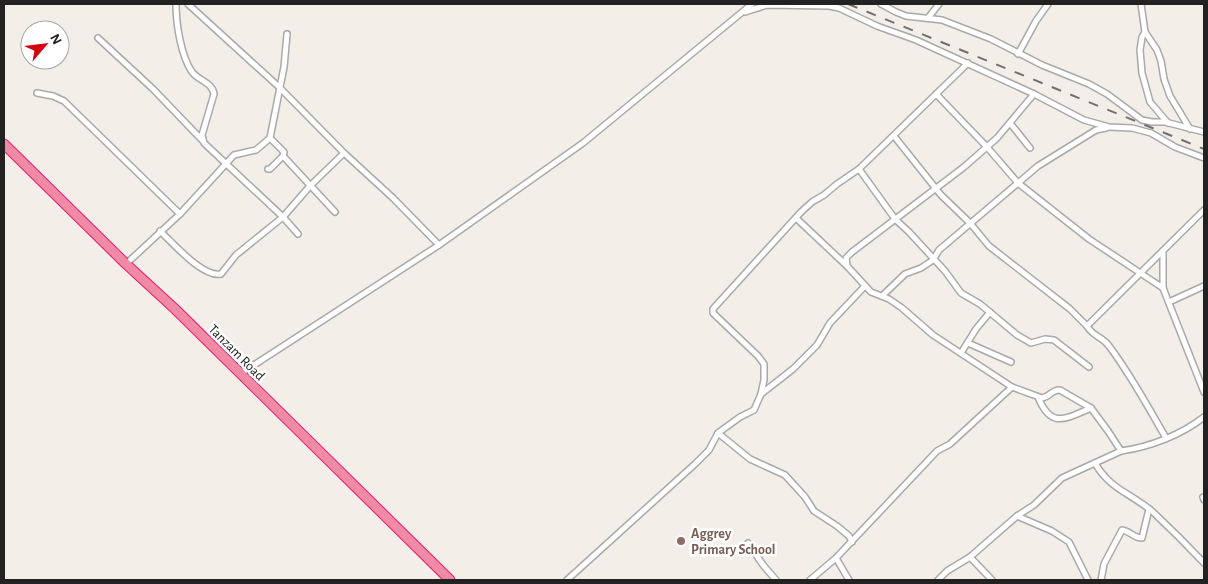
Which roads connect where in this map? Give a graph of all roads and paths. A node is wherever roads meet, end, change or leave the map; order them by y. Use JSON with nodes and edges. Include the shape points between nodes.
{"nodes":[{"id":1,"x":176,"y":4,"type":"edge"},
{"id":2,"x":188,"y":4,"type":"edge"},
{"id":3,"x":752,"y":4,"type":"edge"},
{"id":4,"x":882,"y":4,"type":"edge"},
{"id":5,"x":939,"y":4,"type":"edge"},
{"id":6,"x":1048,"y":4,"type":"edge"},
{"id":7,"x":1141,"y":4,"type":"edge"},
{"id":8,"x":742,"y":13,"type":"junction"},
{"id":9,"x":928,"y":18,"type":"junction"},
{"id":10,"x":1145,"y":32,"type":"junction"},
{"id":11,"x":286,"y":34,"type":"dead end"},
{"id":12,"x":98,"y":38,"type":"dead end"},
{"id":13,"x":1018,"y":54,"type":"junction"},
{"id":14,"x":968,"y":64,"type":"junction"},
{"id":15,"x":279,"y":87,"type":"junction"},
{"id":16,"x":37,"y":93,"type":"dead end"},
{"id":17,"x":936,"y":94,"type":"junction"},
{"id":18,"x":1034,"y":94,"type":"junction"},
{"id":19,"x":1010,"y":123,"type":"junction"},
{"id":20,"x":1168,"y":123,"type":"junction"},
{"id":21,"x":1109,"y":127,"type":"junction"},
{"id":22,"x":1190,"y":129,"type":"junction"},
{"id":23,"x":1204,"y":132,"type":"edge"},
{"id":24,"x":894,"y":136,"type":"junction"},
{"id":25,"x":270,"y":138,"type":"junction"},
{"id":26,"x":202,"y":140,"type":"junction"},
{"id":27,"x":4,"y":144,"type":"edge"},
{"id":28,"x":987,"y":147,"type":"junction"},
{"id":29,"x":1030,"y":148,"type":"dead end"},
{"id":30,"x":344,"y":153,"type":"junction"},
{"id":31,"x":283,"y":156,"type":"junction"},
{"id":32,"x":1204,"y":158,"type":"edge"},
{"id":33,"x":226,"y":164,"type":"junction"},
{"id":34,"x":268,"y":169,"type":"dead end"},
{"id":35,"x":859,"y":169,"type":"junction"},
{"id":36,"x":1018,"y":183,"type":"junction"},
{"id":37,"x":310,"y":186,"type":"junction"},
{"id":38,"x":937,"y":187,"type":"junction"},
{"id":39,"x":1204,"y":210,"type":"edge"},
{"id":40,"x":334,"y":212,"type":"dead end"},
{"id":41,"x":180,"y":214,"type":"junction"},
{"id":42,"x":283,"y":217,"type":"junction"},
{"id":43,"x":796,"y":218,"type":"junction"},
{"id":44,"x":895,"y":220,"type":"junction"},
{"id":45,"x":970,"y":223,"type":"junction"},
{"id":46,"x":160,"y":231,"type":"junction"},
{"id":47,"x":298,"y":234,"type":"dead end"},
{"id":48,"x":439,"y":244,"type":"junction"},
{"id":49,"x":1163,"y":251,"type":"junction"},
{"id":50,"x":933,"y":260,"type":"junction"},
{"id":51,"x":126,"y":264,"type":"junction"},
{"id":52,"x":846,"y":266,"type":"junction"},
{"id":53,"x":1142,"y":272,"type":"junction"},
{"id":54,"x":1204,"y":286,"type":"edge"},
{"id":55,"x":864,"y":287,"type":"junction"},
{"id":56,"x":1163,"y":288,"type":"junction"},
{"id":57,"x":882,"y":296,"type":"junction"},
{"id":58,"x":1169,"y":302,"type":"junction"},
{"id":59,"x":990,"y":312,"type":"junction"},
{"id":60,"x":1087,"y":326,"type":"junction"},
{"id":61,"x":968,"y":342,"type":"junction"},
{"id":62,"x":962,"y":354,"type":"junction"},
{"id":63,"x":1011,"y":362,"type":"dead end"},
{"id":64,"x":1089,"y":368,"type":"dead end"},
{"id":65,"x":239,"y":374,"type":"junction"},
{"id":66,"x":1012,"y":387,"type":"junction"},
{"id":67,"x":1204,"y":392,"type":"edge"},
{"id":68,"x":761,"y":394,"type":"junction"},
{"id":69,"x":1038,"y":397,"type":"junction"},
{"id":70,"x":1091,"y":408,"type":"junction"},
{"id":71,"x":1204,"y":416,"type":"edge"},
{"id":72,"x":718,"y":433,"type":"junction"},
{"id":73,"x":1166,"y":438,"type":"junction"},
{"id":74,"x":1121,"y":451,"type":"junction"},
{"id":75,"x":1096,"y":463,"type":"junction"},
{"id":76,"x":1149,"y":510,"type":"junction"},
{"id":77,"x":1017,"y":516,"type":"junction"},
{"id":78,"x":748,"y":542,"type":"dead end"},
{"id":79,"x":852,"y":542,"type":"junction"},
{"id":80,"x":1202,"y":556,"type":"edge"},
{"id":81,"x":836,"y":558,"type":"junction"},
{"id":82,"x":970,"y":558,"type":"junction"},
{"id":83,"x":1204,"y":563,"type":"edge"},
{"id":84,"x":450,"y":580,"type":"edge"},
{"id":85,"x":567,"y":580,"type":"edge"},
{"id":86,"x":776,"y":580,"type":"edge"},
{"id":87,"x":810,"y":580,"type":"edge"},
{"id":88,"x":849,"y":580,"type":"edge"},
{"id":89,"x":938,"y":580,"type":"edge"},
{"id":90,"x":992,"y":580,"type":"edge"},
{"id":91,"x":1088,"y":580,"type":"edge"},
{"id":92,"x":1102,"y":580,"type":"edge"}],
"edges":[{"from":1,"to":26,"type":"street","via":[[188,65],[194,75],[210,85],[214,94]]},
{"from":2,"to":15,"type":"street"},
{"from":3,"to":8,"type":"street"},
{"from":4,"to":9,"type":"street","via":[[906,16]]},
{"from":5,"to":9,"type":"street"},
{"from":6,"to":13,"type":"street"},
{"from":7,"to":10,"type":"street"},
{"from":8,"to":14,"type":"street","via":[[767,6],[839,8]]},
{"from":8,"to":48,"type":"street","via":[[582,143]]},
{"from":9,"to":13,"type":"street","via":[[942,20],[991,39]]},
{"from":10,"to":20,"type":"street","via":[[1140,50],[1142,73],[1150,102]]},
{"from":10,"to":22,"type":"street","via":[[1157,50],[1170,96]]},
{"from":11,"to":15,"type":"street"},
{"from":12,"to":26,"type":"street"},
{"from":13,"to":20,"type":"street","via":[[1089,84],[1142,120]]},
{"from":14,"to":17,"type":"street"},
{"from":14,"to":18,"type":"street"},
{"from":15,"to":25,"type":"street"},
{"from":15,"to":30,"type":"street"},
{"from":16,"to":41,"type":"street","via":[[64,101]]},
{"from":17,"to":24,"type":"street"},
{"from":17,"to":28,"type":"street"},
{"from":18,"to":19,"type":"street"},
{"from":18,"to":21,"type":"street","via":[[1084,120]]},
{"from":19,"to":28,"type":"street"},
{"from":19,"to":29,"type":"street"},
{"from":20,"to":22,"type":"street"},
{"from":21,"to":32,"type":"street","via":[[1151,133]]},
{"from":21,"to":36,"type":"street","via":[[1096,130],[1038,166]]},
{"from":22,"to":23,"type":"street"},
{"from":24,"to":35,"type":"street"},
{"from":24,"to":38,"type":"street"},
{"from":25,"to":31,"type":"street","via":[[283,150]]},
{"from":25,"to":33,"type":"street","via":[[256,150],[234,155]]},
{"from":26,"to":33,"type":"street"},
{"from":27,"to":51,"type":"highway","name":"Tanzam Road"},
{"from":28,"to":36,"type":"street"},
{"from":28,"to":38,"type":"street"},
{"from":30,"to":37,"type":"street"},
{"from":30,"to":48,"type":"street"},
{"from":31,"to":34,"type":"street"},
{"from":31,"to":37,"type":"street"},
{"from":33,"to":41,"type":"street"},
{"from":33,"to":42,"type":"street"},
{"from":35,"to":43,"type":"street","via":[[812,202]]},
{"from":35,"to":44,"type":"street"},
{"from":36,"to":45,"type":"street"},
{"from":36,"to":53,"type":"street","via":[[1075,229]]},
{"from":37,"to":40,"type":"street"},
{"from":37,"to":42,"type":"street"},
{"from":38,"to":44,"type":"street"},
{"from":38,"to":45,"type":"street","via":[[950,205]]},
{"from":39,"to":49,"type":"street"},
{"from":41,"to":46,"type":"street"},
{"from":42,"to":46,"type":"street","via":[[236,255],[221,274],[215,275],[199,266]]},
{"from":42,"to":47,"type":"street"},
{"from":43,"to":52,"type":"street"},
{"from":43,"to":68,"type":"street","via":[[713,310],[764,364]]},
{"from":44,"to":50,"type":"street"},
{"from":44,"to":52,"type":"street","via":[[852,252],[846,258]]},
{"from":45,"to":50,"type":"street","via":[[939,250]]},
{"from":45,"to":60,"type":"street","via":[[994,250]]},
{"from":46,"to":51,"type":"street"},
{"from":48,"to":65,"type":"street"},
{"from":49,"to":53,"type":"street"},
{"from":49,"to":56,"type":"street"},
{"from":50,"to":57,"type":"street","via":[[905,274]]},
{"from":50,"to":59,"type":"street","via":[[961,293]]},
{"from":51,"to":65,"type":"highway","name":"Tanzam Road","via":[[175,308]]},
{"from":52,"to":55,"type":"street"},
{"from":53,"to":56,"type":"street"},
{"from":53,"to":60,"type":"street"},
{"from":54,"to":58,"type":"street"},
{"from":55,"to":57,"type":"street"},
{"from":55,"to":68,"type":"street","via":[[830,323],[817,345]]},
{"from":56,"to":58,"type":"street"},
{"from":57,"to":62,"type":"street"},
{"from":58,"to":67,"type":"street"},
{"from":59,"to":61,"type":"street"},
{"from":59,"to":64,"type":"street","via":[[1031,343],[1054,340]]},
{"from":60,"to":73,"type":"street","via":[[1092,334],[1105,341],[1118,359]]},
{"from":61,"to":62,"type":"street"},
{"from":61,"to":63,"type":"street"},
{"from":62,"to":66,"type":"street"},
{"from":65,"to":84,"type":"highway","name":"Tanzam Road"},
{"from":66,"to":69,"type":"street"},
{"from":66,"to":79,"type":"street","via":[[950,444],[937,451]]},
{"from":68,"to":72,"type":"street","via":[[754,410]]},
{"from":69,"to":70,"type":"street","via":[[1044,398],[1060,390]]},
{"from":69,"to":70,"type":"street","via":[[1054,419],[1067,419]]},
{"from":70,"to":74,"type":"street"},
{"from":71,"to":73,"type":"street","via":[[1190,427]]},
{"from":72,"to":79,"type":"street","via":[[750,459],[786,475],[814,511],[837,526]]},
{"from":72,"to":85,"type":"street","via":[[695,464]]},
{"from":73,"to":74,"type":"street"},
{"from":74,"to":75,"type":"street"},
{"from":75,"to":76,"type":"street","via":[[1110,482]]},
{"from":75,"to":77,"type":"street","via":[[1062,478],[1034,505]]},
{"from":76,"to":80,"type":"street"},
{"from":76,"to":92,"type":"street","via":[[1142,538],[1122,530],[1104,564]]},
{"from":77,"to":82,"type":"street"},
{"from":77,"to":91,"type":"street","via":[[1069,542]]},
{"from":78,"to":86,"type":"street"},
{"from":79,"to":81,"type":"street"},
{"from":80,"to":83,"type":"street"},
{"from":81,"to":87,"type":"street"},
{"from":81,"to":88,"type":"street"},
{"from":82,"to":89,"type":"street"},
{"from":82,"to":90,"type":"street"}]}
